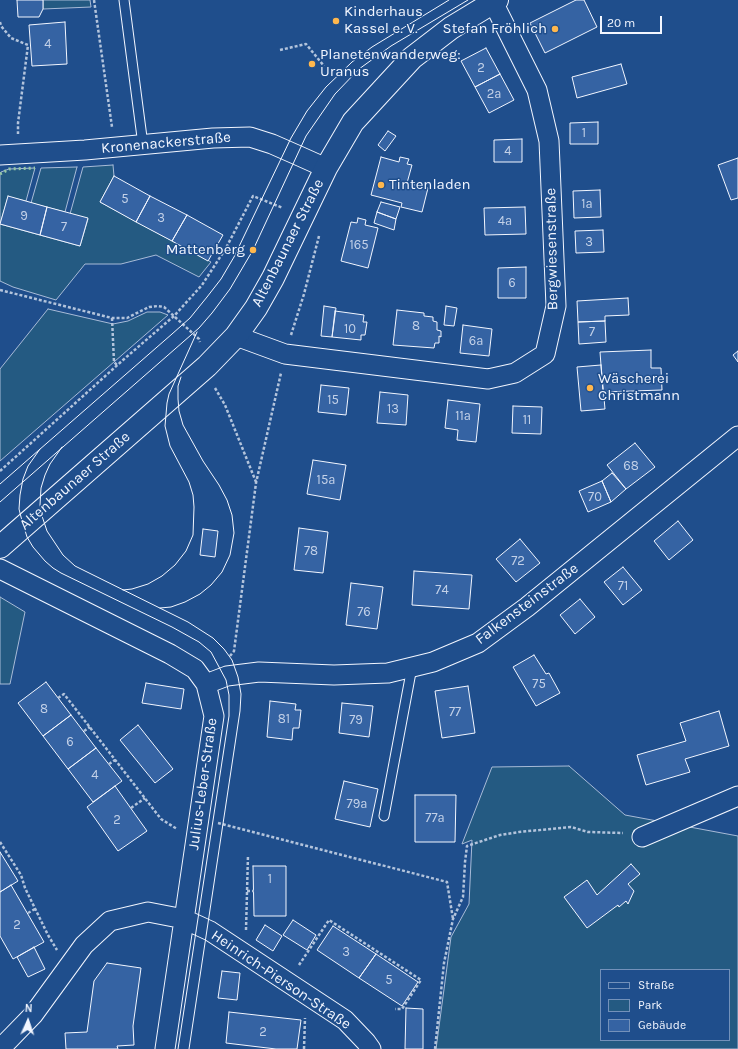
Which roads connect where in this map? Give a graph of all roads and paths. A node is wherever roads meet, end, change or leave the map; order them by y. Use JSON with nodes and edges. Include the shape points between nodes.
{"nodes":[{"id":1,"x":94,"y":0,"type":"edge"},
{"id":2,"x":124,"y":0,"type":"edge"},
{"id":3,"x":495,"y":1,"type":"edge"},
{"id":4,"x":0,"y":22,"type":"edge"},
{"id":5,"x":280,"y":50,"type":"dead end"},
{"id":6,"x":324,"y":66,"type":"dead end"},
{"id":7,"x":143,"y":145,"type":"junction"},
{"id":8,"x":113,"y":147,"type":"junction"},
{"id":9,"x":9,"y":155,"type":"edge"},
{"id":10,"x":326,"y":168,"type":"junction"},
{"id":11,"x":252,"y":196,"type":"dead end"},
{"id":12,"x":319,"y":233,"type":"dead end"},
{"id":13,"x":0,"y":290,"type":"edge"},
{"id":14,"x":174,"y":316,"type":"junction"},
{"id":15,"x":112,"y":318,"type":"junction"},
{"id":16,"x":236,"y":336,"type":"junction"},
{"id":17,"x":285,"y":354,"type":"junction"},
{"id":18,"x":118,"y":366,"type":"junction"},
{"id":19,"x":206,"y":366,"type":"junction"},
{"id":20,"x":738,"y":436,"type":"edge"},
{"id":21,"x":0,"y":472,"type":"edge"},
{"id":22,"x":256,"y":483,"type":"junction"},
{"id":23,"x":0,"y":547,"type":"edge"},
{"id":24,"x":0,"y":570,"type":"edge"},
{"id":25,"x":229,"y":656,"type":"dead end"},
{"id":26,"x":412,"y":667,"type":"junction"},
{"id":27,"x":206,"y":684,"type":"junction"},
{"id":28,"x":58,"y":698,"type":"dead end"},
{"id":29,"x":90,"y":727,"type":"junction"},
{"id":30,"x":84,"y":731,"type":"dead end"},
{"id":31,"x":115,"y":760,"type":"junction"},
{"id":32,"x":109,"y":764,"type":"dead end"},
{"id":33,"x":738,"y":796,"type":"edge"},
{"id":34,"x":145,"y":798,"type":"junction"},
{"id":35,"x":131,"y":808,"type":"dead end"},
{"id":36,"x":384,"y":816,"type":"dead end"},
{"id":37,"x":198,"y":818,"type":"junction"},
{"id":38,"x":636,"y":835,"type":"joint"},
{"id":39,"x":196,"y":839,"type":"junction"},
{"id":40,"x":0,"y":842,"type":"edge"},
{"id":41,"x":9,"y":856,"type":"junction"},
{"id":42,"x":248,"y":856,"type":"dead end"},
{"id":43,"x":4,"y":858,"type":"dead end"},
{"id":44,"x":247,"y":891,"type":"junction"},
{"id":45,"x":254,"y":891,"type":"dead end"},
{"id":46,"x":35,"y":909,"type":"junction"},
{"id":47,"x":28,"y":913,"type":"dead end"},
{"id":48,"x":184,"y":919,"type":"junction"},
{"id":49,"x":453,"y":919,"type":"junction"},
{"id":50,"x":241,"y":952,"type":"junction"},
{"id":51,"x":72,"y":960,"type":"junction"},
{"id":52,"x":288,"y":982,"type":"junction"},
{"id":53,"x":312,"y":998,"type":"junction"},
{"id":54,"x":395,"y":1009,"type":"dead end"},
{"id":55,"x":0,"y":1049,"type":"edge"},
{"id":56,"x":166,"y":1049,"type":"edge"},
{"id":57,"x":304,"y":1049,"type":"edge"},
{"id":58,"x":370,"y":1049,"type":"edge"},
{"id":59,"x":435,"y":1049,"type":"edge"}],
"edges":[{"from":1,"to":8,"type":"path"},
{"from":2,"to":7,"type":"lane"},
{"from":3,"to":10,"type":"main road","name":"Altenbaunaer Straße","via":[[451,28],[412,58],[353,122]]},
{"from":3,"to":17,"type":"street","name":"Bergwiesenstraße","via":[[536,90],[549,141],[556,306],[545,354],[515,373],[488,379]]},
{"from":4,"to":9,"type":"path","via":[[11,38],[28,45],[18,123]]},
{"from":5,"to":6,"type":"path","via":[[306,44]]},
{"from":7,"to":8,"type":"street","name":"Kronenackerstraße"},
{"from":7,"to":10,"type":"street","name":"Kronenackerstraße","via":[[250,137]]},
{"from":8,"to":9,"type":"street","name":"Kronenackerstraße"},
{"from":10,"to":16,"type":"main road","name":"Altenbaunaer Straße","via":[[273,278]]},
{"from":11,"to":14,"type":"path","via":[[226,248],[202,285]]},
{"from":12,"to":17,"type":"path","via":[[304,294]]},
{"from":13,"to":15,"type":"path"},
{"from":14,"to":15,"type":"path","via":[[164,307],[149,306],[127,318]]},
{"from":14,"to":18,"type":"path"},
{"from":14,"to":19,"type":"path","via":[[199,339]]},
{"from":15,"to":18,"type":"path","via":[[114,362]]},
{"from":16,"to":17,"type":"street","name":"Bergwiesenstraße"},
{"from":16,"to":19,"type":"main road","name":"Altenbaunaer Straße"},
{"from":17,"to":22,"type":"path"},
{"from":18,"to":21,"type":"path"},
{"from":19,"to":22,"type":"path","via":[[212,384],[226,405]]},
{"from":19,"to":23,"type":"main road","name":"Altenbaunaer Straße"},
{"from":20,"to":26,"type":"street","name":"Falkensteinstraße","via":[[527,607],[478,643],[433,662]]},
{"from":22,"to":25,"type":"path","via":[[234,650]]},
{"from":24,"to":27,"type":"street","name":"Julius-Leber-Straße","via":[[170,654],[195,669]]},
{"from":26,"to":27,"type":"street","name":"Falkensteinstraße","via":[[388,673],[334,675],[259,672],[227,676]]},
{"from":26,"to":36,"type":"lane"},
{"from":27,"to":37,"type":"street","name":"Julius-Leber-Straße","via":[[214,716]]},
{"from":28,"to":29,"type":"path","via":[[64,694]]},
{"from":29,"to":30,"type":"path"},
{"from":29,"to":31,"type":"path"},
{"from":31,"to":32,"type":"path"},
{"from":31,"to":34,"type":"path"},
{"from":33,"to":38,"type":"street"},
{"from":34,"to":35,"type":"path"},
{"from":34,"to":39,"type":"path","via":[[161,818]]},
{"from":37,"to":39,"type":"street","name":"Julius-Leber-Straße"},
{"from":37,"to":49,"type":"path","via":[[447,882]]},
{"from":38,"to":49,"type":"path","via":[[588,832],[571,828],[500,835],[467,846],[463,897]]},
{"from":39,"to":48,"type":"street","name":"Julius-Leber-Straße"},
{"from":40,"to":41,"type":"path"},
{"from":41,"to":43,"type":"path"},
{"from":41,"to":46,"type":"path","via":[[21,875]]},
{"from":42,"to":44,"type":"path"},
{"from":44,"to":45,"type":"path"},
{"from":44,"to":50,"type":"path","via":[[245,940]]},
{"from":46,"to":47,"type":"path"},
{"from":46,"to":51,"type":"path","via":[[57,950]]},
{"from":48,"to":50,"type":"street","name":"Heinrich-Pierson-Straße","via":[[210,931]]},
{"from":48,"to":51,"type":"street","name":"Heinrich-Pierson-Straße","via":[[148,912],[110,921]]},
{"from":48,"to":56,"type":"street","name":"Julius-Leber-Straße"},
{"from":49,"to":59,"type":"path","via":[[444,963]]},
{"from":50,"to":52,"type":"street","name":"Heinrich-Pierson-Straße"},
{"from":51,"to":55,"type":"street","name":"Heinrich-Pierson-Straße","via":[[33,1015]]},
{"from":52,"to":53,"type":"street","name":"Heinrich-Pierson-Straße"},
{"from":52,"to":54,"type":"path","via":[[329,920],[421,980],[402,1009]]},
{"from":53,"to":57,"type":"path","via":[[305,1009]]},
{"from":53,"to":58,"type":"street","name":"Heinrich-Pierson-Straße","via":[[345,1020]]}]}
